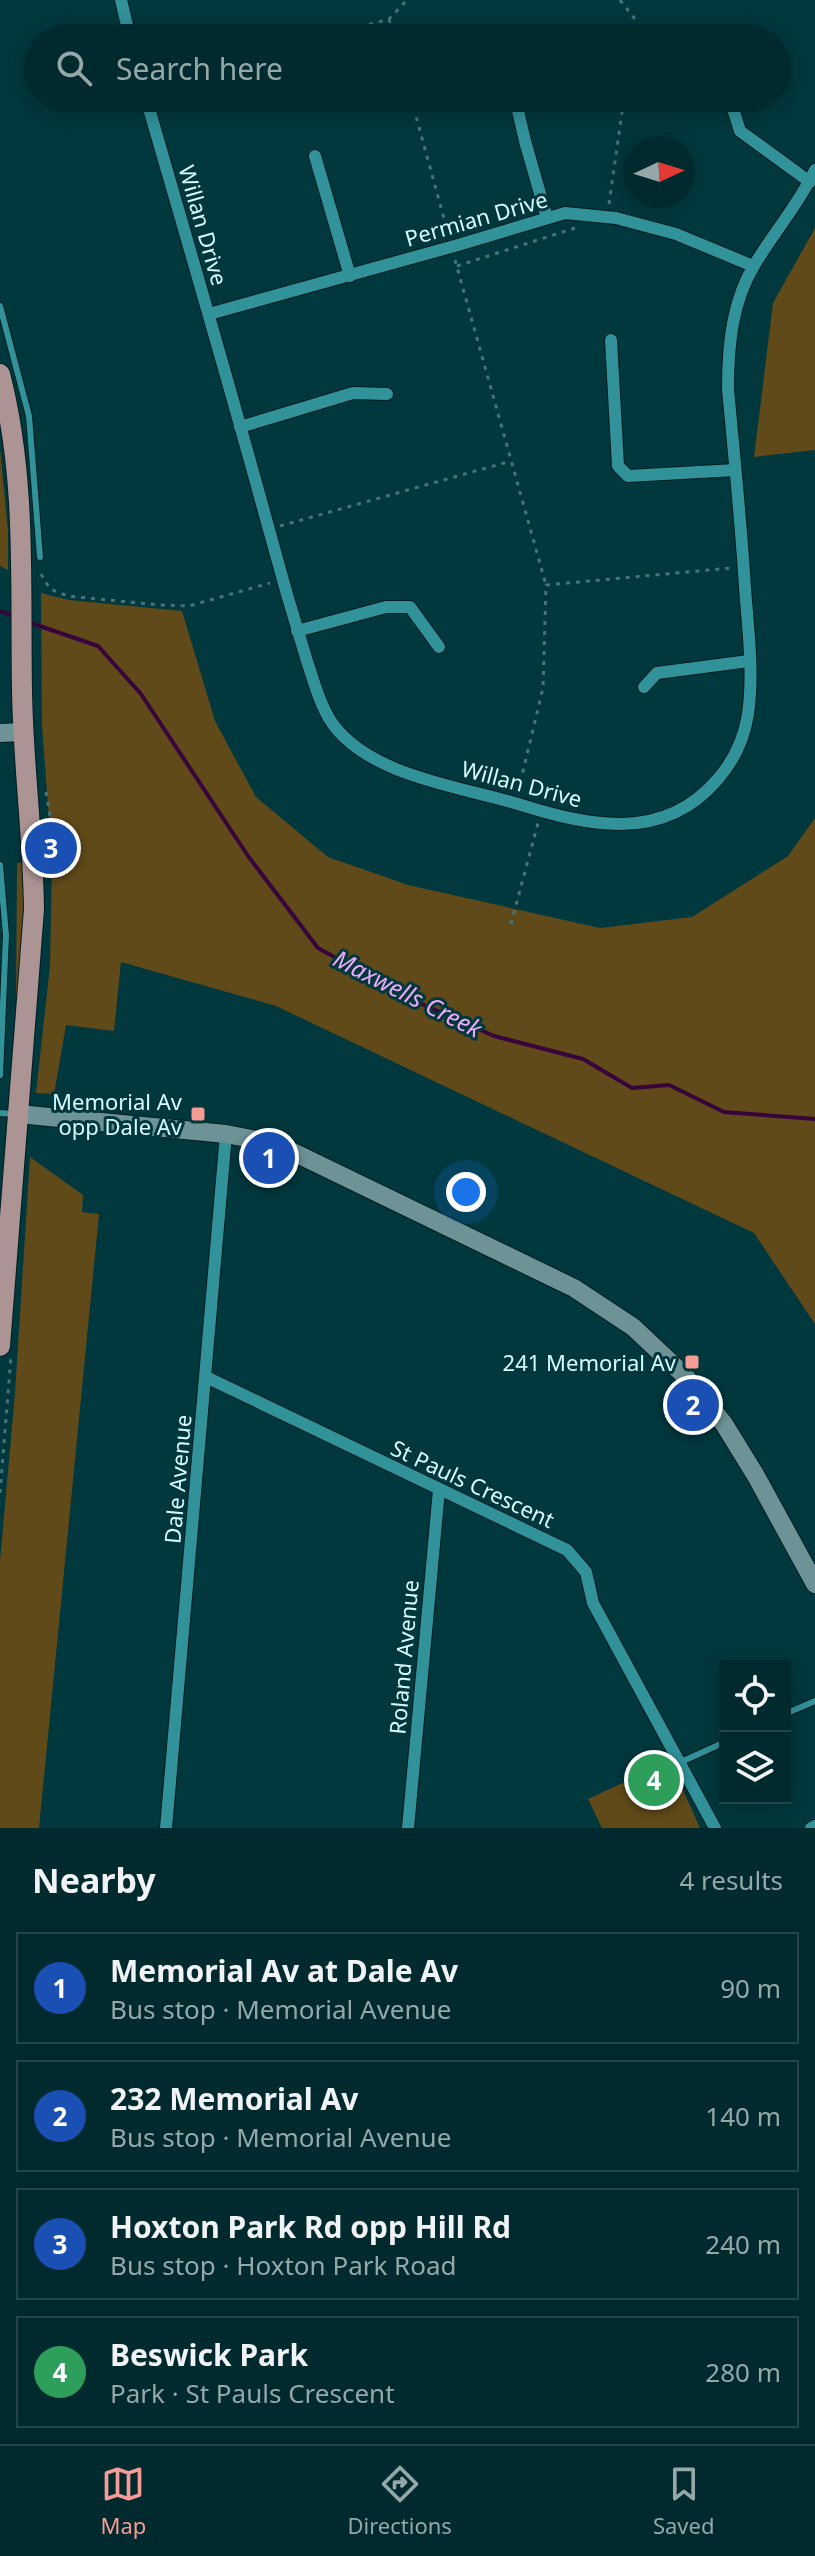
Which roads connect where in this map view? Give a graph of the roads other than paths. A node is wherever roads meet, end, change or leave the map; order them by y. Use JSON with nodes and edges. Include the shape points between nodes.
{"nodes":[{"id":1,"x":121,"y":0,"type":"edge"},
{"id":2,"x":127,"y":24,"type":"edge"},
{"id":3,"x":150,"y":112,"type":"edge"},
{"id":4,"x":519,"y":112,"type":"edge"},
{"id":5,"x":734,"y":112,"type":"edge"},
{"id":6,"x":315,"y":156,"type":"dead end"},
{"id":7,"x":812,"y":176,"type":"edge"},
{"id":8,"x":547,"y":218,"type":"junction"},
{"id":9,"x":753,"y":266,"type":"junction"},
{"id":10,"x":350,"y":276,"type":"junction"},
{"id":11,"x":0,"y":306,"type":"edge"},
{"id":12,"x":209,"y":314,"type":"junction"},
{"id":13,"x":611,"y":340,"type":"dead end"},
{"id":14,"x":0,"y":374,"type":"edge"},
{"id":15,"x":387,"y":394,"type":"dead end"},
{"id":16,"x":240,"y":427,"type":"junction"},
{"id":17,"x":735,"y":470,"type":"junction"},
{"id":18,"x":40,"y":557,"type":"dead end"},
{"id":19,"x":297,"y":631,"type":"junction"},
{"id":20,"x":439,"y":647,"type":"dead end"},
{"id":21,"x":749,"y":661,"type":"junction"},
{"id":22,"x":644,"y":687,"type":"dead end"},
{"id":23,"x":24,"y":732,"type":"junction"},
{"id":24,"x":0,"y":733,"type":"edge"},
{"id":25,"x":0,"y":865,"type":"edge"},
{"id":26,"x":0,"y":1075,"type":"edge"},
{"id":27,"x":9,"y":1114,"type":"edge"},
{"id":28,"x":226,"y":1134,"type":"junction"},
{"id":29,"x":0,"y":1346,"type":"edge"},
{"id":30,"x":206,"y":1377,"type":"junction"},
{"id":31,"x":439,"y":1490,"type":"junction"},
{"id":32,"x":815,"y":1584,"type":"edge"},
{"id":33,"x":815,"y":1701,"type":"edge"},
{"id":34,"x":791,"y":1711,"type":"edge"},
{"id":35,"x":719,"y":1745,"type":"edge"},
{"id":36,"x":680,"y":1763,"type":"junction"},
{"id":37,"x":166,"y":1828,"type":"edge"},
{"id":38,"x":408,"y":1828,"type":"edge"},
{"id":39,"x":715,"y":1828,"type":"edge"}],
"edges":[{"from":1,"to":2,"type":"street"},
{"from":3,"to":12,"type":"street","name":"Willan Drive"},
{"from":4,"to":8,"type":"street"},
{"from":5,"to":7,"type":"street","via":[[740,131]]},
{"from":6,"to":10,"type":"street"},
{"from":7,"to":9,"type":"street","name":"Willan Drive"},
{"from":8,"to":9,"type":"street","name":"Permian Drive","via":[[565,213],[607,217],[676,234]]},
{"from":8,"to":10,"type":"street","name":"Permian Drive"},
{"from":9,"to":17,"type":"street","name":"Willan Drive","via":[[740,293],[728,351]]},
{"from":10,"to":12,"type":"street","name":"Permian Drive"},
{"from":11,"to":18,"type":"lane","via":[[29,416]]},
{"from":12,"to":16,"type":"street","name":"Willan Drive"},
{"from":13,"to":17,"type":"street","via":[[618,466],[628,476]]},
{"from":14,"to":23,"type":"main road","via":[[32,575],[22,664]]},
{"from":15,"to":16,"type":"street","via":[[353,393]]},
{"from":16,"to":19,"type":"street","name":"Willan Drive"},
{"from":17,"to":21,"type":"street","name":"Willan Drive"},
{"from":19,"to":20,"type":"street","via":[[386,607],[410,607]]},
{"from":19,"to":21,"type":"street","name":"Willan Drive","via":[[319,697],[331,720],[357,748],[392,769],[591,823],[662,819],[685,808],[714,783],[739,745],[748,711]]},
{"from":21,"to":22,"type":"street","via":[[657,673]]},
{"from":23,"to":24,"type":"street"},
{"from":23,"to":27,"type":"main road","via":[[34,909]]},
{"from":25,"to":26,"type":"lane","via":[[6,935]]},
{"from":27,"to":28,"type":"street"},
{"from":27,"to":29,"type":"main road"},
{"from":28,"to":30,"type":"street","name":"Dale Avenue"},
{"from":28,"to":32,"type":"street","via":[[291,1151],[574,1288],[633,1327],[685,1376],[724,1424]]},
{"from":30,"to":31,"type":"street","name":"St Pauls Crescent"},
{"from":30,"to":37,"type":"street","name":"Dale Avenue"},
{"from":31,"to":36,"type":"street","name":"St Pauls Crescent","via":[[567,1550],[586,1572],[593,1603]]},
{"from":31,"to":38,"type":"street","name":"Roland Avenue"},
{"from":33,"to":34,"type":"lane"},
{"from":35,"to":36,"type":"lane"},
{"from":36,"to":39,"type":"street","name":"St Pauls Crescent"}]}
